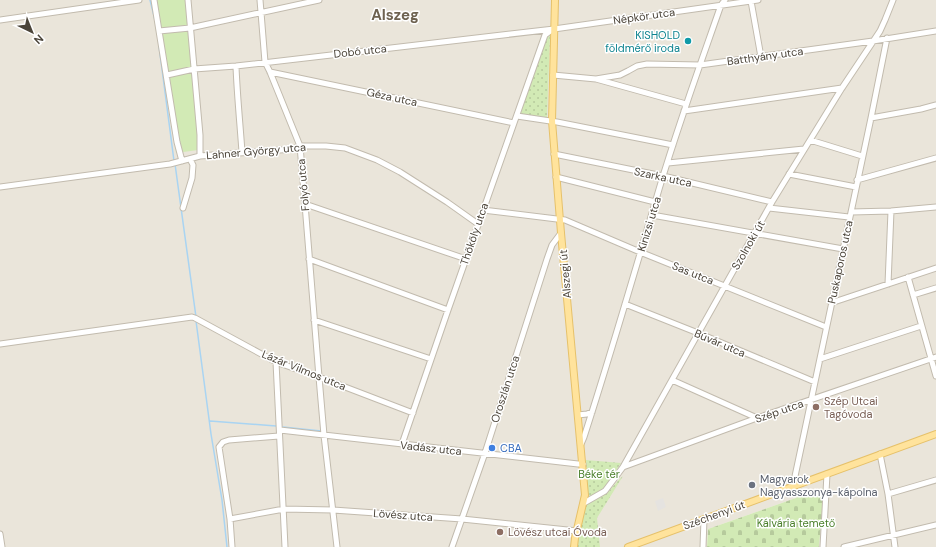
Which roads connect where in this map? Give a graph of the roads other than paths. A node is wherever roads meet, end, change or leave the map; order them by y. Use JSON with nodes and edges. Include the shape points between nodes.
{"nodes":[{"id":1,"x":138,"y":0,"type":"edge"},
{"id":2,"x":154,"y":0,"type":"edge"},
{"id":3,"x":188,"y":0,"type":"edge"},
{"id":4,"x":260,"y":0,"type":"edge"},
{"id":5,"x":319,"y":0,"type":"edge"},
{"id":6,"x":555,"y":0,"type":"edge"},
{"id":7,"x":725,"y":0,"type":"edge"},
{"id":8,"x":758,"y":0,"type":"edge"},
{"id":9,"x":893,"y":0,"type":"edge"},
{"id":10,"x":752,"y":1,"type":"junction"},
{"id":11,"x":721,"y":5,"type":"junction"},
{"id":12,"x":261,"y":13,"type":"junction"},
{"id":13,"x":0,"y":20,"type":"edge"},
{"id":14,"x":190,"y":28,"type":"junction"},
{"id":15,"x":554,"y":29,"type":"junction"},
{"id":16,"x":159,"y":31,"type":"junction"},
{"id":17,"x":936,"y":31,"type":"edge"},
{"id":18,"x":887,"y":38,"type":"junction"},
{"id":19,"x":873,"y":41,"type":"junction"},
{"id":20,"x":760,"y":57,"type":"junction"},
{"id":21,"x":265,"y":62,"type":"junction"},
{"id":22,"x":700,"y":65,"type":"junction"},
{"id":23,"x":236,"y":66,"type":"junction"},
{"id":24,"x":194,"y":69,"type":"junction"},
{"id":25,"x":270,"y":72,"type":"junction"},
{"id":26,"x":166,"y":75,"type":"junction"},
{"id":27,"x":553,"y":75,"type":"junction"},
{"id":28,"x":596,"y":79,"type":"junction"},
{"id":29,"x":842,"y":88,"type":"junction"},
{"id":30,"x":686,"y":104,"type":"junction"},
{"id":31,"x":936,"y":105,"type":"edge"},
{"id":32,"x":684,"y":110,"type":"junction"},
{"id":33,"x":517,"y":116,"type":"junction"},
{"id":34,"x":871,"y":118,"type":"junction"},
{"id":35,"x":552,"y":121,"type":"junction"},
{"id":36,"x":514,"y":123,"type":"junction"},
{"id":37,"x":810,"y":140,"type":"junction"},
{"id":38,"x":673,"y":145,"type":"junction"},
{"id":39,"x":300,"y":146,"type":"junction"},
{"id":40,"x":804,"y":149,"type":"junction"},
{"id":41,"x":242,"y":152,"type":"junction"},
{"id":42,"x":554,"y":154,"type":"junction"},
{"id":43,"x":200,"y":156,"type":"junction"},
{"id":44,"x":862,"y":156,"type":"junction"},
{"id":45,"x":936,"y":158,"type":"edge"},
{"id":46,"x":190,"y":159,"type":"junction"},
{"id":47,"x":177,"y":163,"type":"junction"},
{"id":48,"x":668,"y":163,"type":"junction"},
{"id":49,"x":789,"y":174,"type":"junction"},
{"id":50,"x":664,"y":176,"type":"junction"},
{"id":51,"x":556,"y":177,"type":"junction"},
{"id":52,"x":858,"y":180,"type":"junction"},
{"id":53,"x":0,"y":187,"type":"edge"},
{"id":54,"x":856,"y":187,"type":"junction"},
{"id":55,"x":655,"y":202,"type":"junction"},
{"id":56,"x":772,"y":202,"type":"junction"},
{"id":57,"x":305,"y":204,"type":"junction"},
{"id":58,"x":936,"y":207,"type":"edge"},
{"id":59,"x":183,"y":208,"type":"dead end"},
{"id":60,"x":769,"y":208,"type":"junction"},
{"id":61,"x":483,"y":210,"type":"junction"},
{"id":62,"x":891,"y":211,"type":"junction"},
{"id":63,"x":850,"y":214,"type":"junction"},
{"id":64,"x":652,"y":215,"type":"junction"},
{"id":65,"x":560,"y":220,"type":"junction"},
{"id":66,"x":478,"y":224,"type":"junction"},
{"id":67,"x":561,"y":233,"type":"junction"},
{"id":68,"x":754,"y":234,"type":"junction"},
{"id":69,"x":843,"y":249,"type":"junction"},
{"id":70,"x":640,"y":252,"type":"junction"},
{"id":71,"x":309,"y":259,"type":"junction"},
{"id":72,"x":466,"y":259,"type":"junction"},
{"id":73,"x":936,"y":268,"type":"edge"},
{"id":74,"x":908,"y":277,"type":"junction"},
{"id":75,"x":888,"y":284,"type":"junction"},
{"id":76,"x":725,"y":285,"type":"junction"},
{"id":77,"x":936,"y":288,"type":"edge"},
{"id":78,"x":913,"y":294,"type":"junction"},
{"id":79,"x":831,"y":303,"type":"junction"},
{"id":80,"x":625,"y":304,"type":"junction"},
{"id":81,"x":448,"y":310,"type":"junction"},
{"id":82,"x":314,"y":320,"type":"junction"},
{"id":83,"x":921,"y":326,"type":"junction"},
{"id":84,"x":826,"y":327,"type":"junction"},
{"id":85,"x":698,"y":333,"type":"junction"},
{"id":86,"x":0,"y":344,"type":"edge"},
{"id":87,"x":934,"y":358,"type":"edge"},
{"id":88,"x":431,"y":359,"type":"junction"},
{"id":89,"x":820,"y":359,"type":"junction"},
{"id":90,"x":276,"y":362,"type":"junction"},
{"id":91,"x":936,"y":376,"type":"edge"},
{"id":92,"x":319,"y":377,"type":"junction"},
{"id":93,"x":672,"y":380,"type":"junction"},
{"id":94,"x":815,"y":382,"type":"junction"},
{"id":95,"x":811,"y":400,"type":"junction"},
{"id":96,"x":592,"y":412,"type":"junction"},
{"id":97,"x":413,"y":413,"type":"junction"},
{"id":98,"x":578,"y":415,"type":"junction"},
{"id":99,"x":757,"y":418,"type":"junction"},
{"id":100,"x":280,"y":430,"type":"junction"},
{"id":101,"x":936,"y":434,"type":"edge"},
{"id":102,"x":324,"y":435,"type":"junction"},
{"id":103,"x":280,"y":436,"type":"junction"},
{"id":104,"x":402,"y":444,"type":"junction"},
{"id":105,"x":581,"y":444,"type":"junction"},
{"id":106,"x":485,"y":453,"type":"junction"},
{"id":107,"x":880,"y":454,"type":"junction"},
{"id":108,"x":583,"y":464,"type":"junction"},
{"id":109,"x":623,"y":467,"type":"junction"},
{"id":110,"x":828,"y":474,"type":"junction"},
{"id":111,"x":936,"y":480,"type":"edge"},
{"id":112,"x":794,"y":486,"type":"junction"},
{"id":113,"x":888,"y":494,"type":"junction"},
{"id":114,"x":584,"y":502,"type":"junction"},
{"id":115,"x":284,"y":510,"type":"junction"},
{"id":116,"x":333,"y":510,"type":"junction"},
{"id":117,"x":230,"y":519,"type":"junction"},
{"id":118,"x":462,"y":519,"type":"junction"},
{"id":119,"x":704,"y":519,"type":"junction"},
{"id":120,"x":936,"y":526,"type":"edge"},
{"id":121,"x":577,"y":531,"type":"junction"},
{"id":122,"x":0,"y":534,"type":"edge"},
{"id":123,"x":894,"y":536,"type":"junction"},
{"id":124,"x":638,"y":545,"type":"edge"},
{"id":125,"x":2,"y":547,"type":"edge"},
{"id":126,"x":232,"y":547,"type":"edge"},
{"id":127,"x":285,"y":547,"type":"edge"},
{"id":128,"x":337,"y":547,"type":"edge"},
{"id":129,"x":452,"y":547,"type":"edge"},
{"id":130,"x":574,"y":547,"type":"edge"},
{"id":131,"x":628,"y":547,"type":"edge"},
{"id":132,"x":703,"y":547,"type":"edge"},
{"id":133,"x":823,"y":547,"type":"edge"},
{"id":134,"x":844,"y":547,"type":"edge"},
{"id":135,"x":895,"y":547,"type":"edge"}],
"edges":[{"from":1,"to":13,"type":"street"},
{"from":2,"to":16,"type":"street"},
{"from":3,"to":14,"type":"street"},
{"from":4,"to":12,"type":"street","name":"Folyó utca"},
{"from":5,"to":12,"type":"street"},
{"from":6,"to":15,"type":"main road","name":"Alszegi út"},
{"from":7,"to":11,"type":"street","name":"Kinizsi utca"},
{"from":8,"to":10,"type":"street","name":"Népkör utca"},
{"from":9,"to":19,"type":"street","name":"Szolnoki út"},
{"from":10,"to":11,"type":"street","name":"Népkör utca"},
{"from":10,"to":20,"type":"street"},
{"from":11,"to":15,"type":"street","name":"Népkör utca"},
{"from":11,"to":22,"type":"street","name":"Kinizsi utca"},
{"from":12,"to":14,"type":"street"},
{"from":12,"to":21,"type":"street","name":"Folyó utca"},
{"from":14,"to":16,"type":"street"},
{"from":14,"to":24,"type":"street"},
{"from":15,"to":21,"type":"street","name":"Dobó utca"},
{"from":15,"to":27,"type":"main road","name":"Alszegi út"},
{"from":15,"to":33,"type":"street","name":"Thököly utca","via":[[545,35]]},
{"from":16,"to":26,"type":"street"},
{"from":17,"to":18,"type":"street","name":"Batthyány utca"},
{"from":18,"to":19,"type":"street","name":"Batthyány utca"},
{"from":18,"to":34,"type":"street","name":"Puskaporos utca"},
{"from":19,"to":20,"type":"street","name":"Batthyány utca"},
{"from":19,"to":29,"type":"street","name":"Szolnoki út"},
{"from":20,"to":22,"type":"street","name":"Batthyány utca"},
{"from":21,"to":23,"type":"street","name":"Dobó utca"},
{"from":21,"to":25,"type":"street","name":"Folyó utca"},
{"from":22,"to":28,"type":"street","name":"Batthyány utca","via":[[647,64]]},
{"from":22,"to":30,"type":"street","name":"Kinizsi utca"},
{"from":23,"to":24,"type":"street","name":"Dobó utca"},
{"from":23,"to":41,"type":"street"},
{"from":24,"to":26,"type":"street","name":"Dobó utca"},
{"from":24,"to":43,"type":"street"},
{"from":25,"to":36,"type":"street","name":"Géza utca"},
{"from":25,"to":39,"type":"street","name":"Folyó utca"},
{"from":26,"to":47,"type":"street","via":[[177,142]]},
{"from":27,"to":28,"type":"street"},
{"from":27,"to":35,"type":"main road","name":"Alszegi út"},
{"from":28,"to":30,"type":"street"},
{"from":29,"to":32,"type":"street"},
{"from":29,"to":37,"type":"street","name":"Szolnoki út"},
{"from":30,"to":32,"type":"street","name":"Kinizsi utca"},
{"from":31,"to":34,"type":"street"},
{"from":32,"to":38,"type":"street","name":"Kinizsi utca"},
{"from":33,"to":35,"type":"street"},
{"from":33,"to":36,"type":"street","name":"Thököly utca"},
{"from":34,"to":44,"type":"street","name":"Puskaporos utca"},
{"from":35,"to":38,"type":"street"},
{"from":35,"to":42,"type":"main road","name":"Alszegi út"},
{"from":36,"to":61,"type":"street","name":"Thököly utca"},
{"from":37,"to":40,"type":"street","name":"Szolnoki út"},
{"from":37,"to":44,"type":"street"},
{"from":38,"to":48,"type":"street","name":"Kinizsi utca"},
{"from":39,"to":41,"type":"street","name":"Lahner György utca","via":[[293,149]]},
{"from":39,"to":57,"type":"street","name":"Folyó utca"},
{"from":39,"to":66,"type":"street","name":"Lahner György utca","via":[[345,148],[377,160],[413,180]]},
{"from":40,"to":48,"type":"street"},
{"from":40,"to":49,"type":"street","name":"Szolnoki út"},
{"from":41,"to":43,"type":"street","name":"Lahner György utca"},
{"from":42,"to":50,"type":"street","name":"Szarka utca"},
{"from":42,"to":51,"type":"main road","name":"Alszegi út"},
{"from":43,"to":46,"type":"street","name":"Lahner György utca"},
{"from":44,"to":52,"type":"street","name":"Puskaporos utca"},
{"from":45,"to":52,"type":"street"},
{"from":46,"to":47,"type":"street","name":"Lahner György utca"},
{"from":46,"to":59,"type":"street","via":[[193,165],[192,178]]},
{"from":47,"to":53,"type":"street","name":"Lahner György utca"},
{"from":48,"to":50,"type":"street","name":"Kinizsi utca"},
{"from":49,"to":54,"type":"street"},
{"from":49,"to":56,"type":"street","name":"Szolnoki út"},
{"from":50,"to":55,"type":"street","name":"Kinizsi utca"},
{"from":50,"to":56,"type":"street","name":"Szarka utca"},
{"from":51,"to":55,"type":"street"},
{"from":51,"to":65,"type":"main road","name":"Alszegi út"},
{"from":52,"to":54,"type":"street","name":"Puskaporos utca"},
{"from":54,"to":63,"type":"street","name":"Puskaporos utca"},
{"from":55,"to":64,"type":"street","name":"Kinizsi utca"},
{"from":56,"to":60,"type":"street","name":"Szolnoki út"},
{"from":57,"to":71,"type":"street","name":"Folyó utca"},
{"from":57,"to":72,"type":"street"},
{"from":58,"to":62,"type":"street"},
{"from":60,"to":63,"type":"street"},
{"from":60,"to":68,"type":"street","name":"Szolnoki út"},
{"from":61,"to":65,"type":"street","name":"Sas utca"},
{"from":61,"to":66,"type":"street","name":"Thököly utca"},
{"from":62,"to":63,"type":"street"},
{"from":62,"to":75,"type":"street"},
{"from":63,"to":69,"type":"street","name":"Puskaporos utca"},
{"from":64,"to":68,"type":"street"},
{"from":64,"to":70,"type":"street","name":"Kinizsi utca"},
{"from":65,"to":67,"type":"main road","name":"Alszegi út"},
{"from":65,"to":70,"type":"street","name":"Sas utca"},
{"from":66,"to":72,"type":"street","name":"Thököly utca"},
{"from":67,"to":98,"type":"main road","name":"Alszegi út"},
{"from":67,"to":106,"type":"street","name":"Oroszlán utca","via":[[552,245],[547,259]]},
{"from":68,"to":69,"type":"street"},
{"from":68,"to":76,"type":"street","name":"Szolnoki út"},
{"from":69,"to":79,"type":"street","name":"Puskaporos utca"},
{"from":70,"to":76,"type":"street","name":"Sas utca"},
{"from":70,"to":80,"type":"street","name":"Kinizsi utca"},
{"from":71,"to":81,"type":"street"},
{"from":71,"to":82,"type":"street","name":"Folyó utca"},
{"from":72,"to":81,"type":"street","name":"Thököly utca"},
{"from":73,"to":74,"type":"street"},
{"from":74,"to":75,"type":"street"},
{"from":74,"to":78,"type":"street"},
{"from":75,"to":79,"type":"street"},
{"from":76,"to":84,"type":"street","name":"Sas utca"},
{"from":76,"to":85,"type":"street","name":"Szolnoki út"},
{"from":77,"to":78,"type":"street"},
{"from":78,"to":83,"type":"street"},
{"from":79,"to":84,"type":"street","name":"Puskaporos utca"},
{"from":80,"to":85,"type":"street","name":"Búvár utca"},
{"from":80,"to":96,"type":"street","name":"Kinizsi utca"},
{"from":81,"to":88,"type":"street","name":"Thököly utca"},
{"from":82,"to":88,"type":"street"},
{"from":82,"to":92,"type":"street","name":"Folyó utca"},
{"from":83,"to":87,"type":"street"},
{"from":83,"to":89,"type":"street"},
{"from":84,"to":89,"type":"street","name":"Puskaporos utca"},
{"from":85,"to":93,"type":"street","name":"Szolnoki út"},
{"from":85,"to":94,"type":"street","name":"Búvár utca"},
{"from":86,"to":90,"type":"street","name":"Lázár Vilmos utca","via":[[192,317]]},
{"from":87,"to":91,"type":"street"},
{"from":87,"to":95,"type":"street","name":"Szép utca"},
{"from":88,"to":97,"type":"street","name":"Thököly utca"},
{"from":89,"to":94,"type":"street","name":"Puskaporos utca"},
{"from":90,"to":92,"type":"street","name":"Lázár Vilmos utca"},
{"from":90,"to":100,"type":"street"},
{"from":92,"to":97,"type":"street","name":"Lázár Vilmos utca"},
{"from":92,"to":102,"type":"street","name":"Folyó utca"},
{"from":93,"to":99,"type":"street"},
{"from":93,"to":109,"type":"street","name":"Szolnoki út"},
{"from":94,"to":95,"type":"street","name":"Puskaporos utca"},
{"from":95,"to":99,"type":"street","name":"Szép utca"},
{"from":95,"to":112,"type":"street","name":"Puskaporos utca"},
{"from":96,"to":98,"type":"street"},
{"from":96,"to":105,"type":"street","name":"Kinizsi utca"},
{"from":97,"to":104,"type":"street","name":"Thököly utca"},
{"from":98,"to":105,"type":"main road","name":"Alszegi út"},
{"from":99,"to":109,"type":"street","name":"Szép utca"},
{"from":100,"to":102,"type":"street","name":"Vadász utca"},
{"from":100,"to":103,"type":"street"},
{"from":101,"to":107,"type":"main road","name":"Széchenyi út"},
{"from":102,"to":104,"type":"street","name":"Vadász utca"},
{"from":102,"to":116,"type":"street","name":"Folyó utca"},
{"from":103,"to":115,"type":"street"},
{"from":103,"to":117,"type":"street","via":[[229,440],[221,444]]},
{"from":104,"to":106,"type":"street","name":"Vadász utca"},
{"from":105,"to":108,"type":"main road","name":"Alszegi út"},
{"from":106,"to":108,"type":"street","name":"Vadász utca"},
{"from":106,"to":118,"type":"street","name":"Oroszlán utca"},
{"from":107,"to":110,"type":"main road","name":"Széchenyi út"},
{"from":107,"to":113,"type":"street"},
{"from":108,"to":114,"type":"main road","name":"Alszegi út"},
{"from":109,"to":114,"type":"street","name":"Szolnoki út","via":[[605,491]]},
{"from":110,"to":112,"type":"main road","name":"Széchenyi út"},
{"from":110,"to":133,"type":"street"},
{"from":111,"to":113,"type":"street"},
{"from":112,"to":119,"type":"main road","name":"Széchenyi út"},
{"from":113,"to":123,"type":"street"},
{"from":114,"to":121,"type":"main road","name":"Alszegi út"},
{"from":115,"to":116,"type":"street","name":"Lövész utca"},
{"from":115,"to":117,"type":"street","name":"Lövész utca"},
{"from":115,"to":127,"type":"street"},
{"from":116,"to":118,"type":"street","name":"Lövész utca"},
{"from":116,"to":128,"type":"street","name":"Folyó utca"},
{"from":117,"to":126,"type":"street"},
{"from":118,"to":121,"type":"street","name":"Lövész utca"},
{"from":118,"to":129,"type":"street","name":"Oroszlán utca"},
{"from":119,"to":124,"type":"main road","name":"Széchenyi út"},
{"from":119,"to":132,"type":"street"},
{"from":120,"to":123,"type":"street"},
{"from":121,"to":130,"type":"main road","name":"Alszegi út"},
{"from":122,"to":125,"type":"street"},
{"from":123,"to":134,"type":"street"},
{"from":123,"to":135,"type":"street"},
{"from":124,"to":131,"type":"main road","name":"Széchenyi út"}]}
